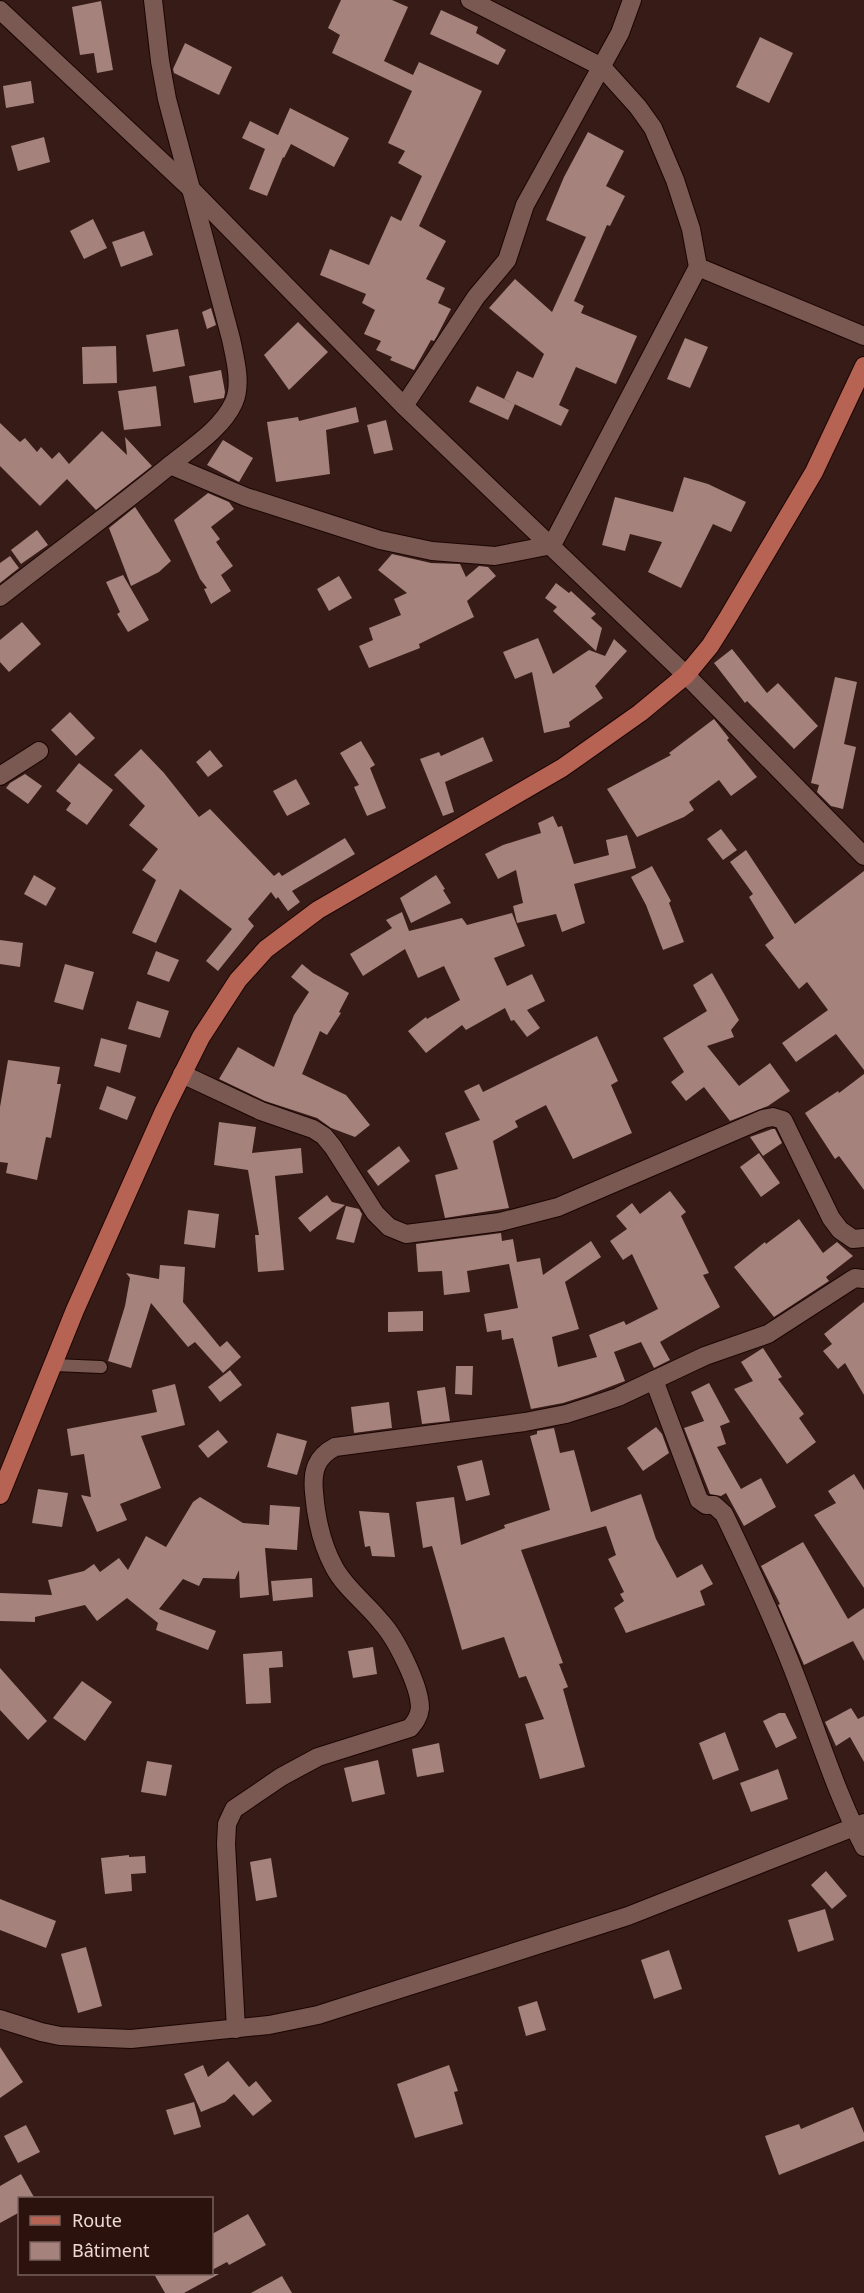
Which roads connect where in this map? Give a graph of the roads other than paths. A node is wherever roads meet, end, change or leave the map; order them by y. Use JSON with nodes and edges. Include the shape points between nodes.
{"nodes":[{"id":1,"x":153,"y":0,"type":"edge"},
{"id":2,"x":470,"y":0,"type":"edge"},
{"id":3,"x":632,"y":0,"type":"edge"},
{"id":4,"x":0,"y":10,"type":"edge"},
{"id":5,"x":602,"y":67,"type":"junction"},
{"id":6,"x":190,"y":188,"type":"junction"},
{"id":7,"x":698,"y":267,"type":"junction"},
{"id":8,"x":864,"y":336,"type":"edge"},
{"id":9,"x":864,"y":366,"type":"edge"},
{"id":10,"x":404,"y":406,"type":"junction"},
{"id":11,"x":170,"y":465,"type":"junction"},
{"id":12,"x":552,"y":545,"type":"junction"},
{"id":13,"x":0,"y":597,"type":"edge"},
{"id":14,"x":686,"y":675,"type":"junction"},
{"id":15,"x":39,"y":751,"type":"dead end"},
{"id":16,"x":0,"y":776,"type":"edge"},
{"id":17,"x":864,"y":856,"type":"edge"},
{"id":18,"x":182,"y":1074,"type":"junction"},
{"id":19,"x":864,"y":1238,"type":"edge"},
{"id":20,"x":864,"y":1279,"type":"edge"},
{"id":21,"x":54,"y":1365,"type":"junction"},
{"id":22,"x":101,"y":1367,"type":"dead end"},
{"id":23,"x":654,"y":1380,"type":"junction"},
{"id":24,"x":0,"y":1495,"type":"edge"},
{"id":25,"x":859,"y":1826,"type":"edge"},
{"id":26,"x":864,"y":1847,"type":"edge"},
{"id":27,"x":0,"y":2019,"type":"edge"},
{"id":28,"x":236,"y":2029,"type":"junction"}],
"edges":[{"from":1,"to":6,"type":"street","via":[[167,99]]},
{"from":2,"to":5,"type":"street"},
{"from":3,"to":5,"type":"street"},
{"from":4,"to":6,"type":"street"},
{"from":5,"to":7,"type":"street","via":[[652,128],[675,180]]},
{"from":5,"to":10,"type":"street","via":[[525,205],[507,260],[476,297]]},
{"from":6,"to":10,"type":"street"},
{"from":6,"to":11,"type":"street","via":[[231,339],[236,392],[234,402],[219,423]]},
{"from":7,"to":8,"type":"street"},
{"from":7,"to":12,"type":"street"},
{"from":9,"to":14,"type":"main road","via":[[814,472],[722,628]]},
{"from":10,"to":12,"type":"street"},
{"from":11,"to":12,"type":"street","via":[[246,497],[380,540],[432,551],[495,556]]},
{"from":11,"to":13,"type":"street"},
{"from":12,"to":14,"type":"street"},
{"from":14,"to":17,"type":"street"},
{"from":14,"to":18,"type":"main road","via":[[562,768],[318,910],[283,935],[238,980]]},
{"from":15,"to":16,"type":"street"},
{"from":18,"to":19,"type":"street","via":[[324,1136],[375,1213],[389,1227],[406,1234],[500,1222],[558,1207],[773,1117],[783,1120],[840,1230],[853,1239]]},
{"from":18,"to":21,"type":"main road"},
{"from":20,"to":23,"type":"street","via":[[855,1278],[768,1334],[705,1356]]},
{"from":21,"to":22,"type":"lane"},
{"from":21,"to":24,"type":"main road"},
{"from":23,"to":25,"type":"street","via":[[699,1500],[714,1505],[723,1514],[770,1609],[824,1758]]},
{"from":23,"to":28,"type":"street","via":[[566,1414],[335,1447],[323,1453],[315,1468],[313,1488],[321,1538],[334,1568],[394,1637],[418,1693],[420,1708],[411,1728],[318,1757],[234,1809],[227,1824],[226,1844]]},
{"from":25,"to":26,"type":"street"},
{"from":25,"to":28,"type":"street","via":[[628,1916],[318,2015]]},
{"from":27,"to":28,"type":"street","via":[[60,2036],[119,2039]]}]}
